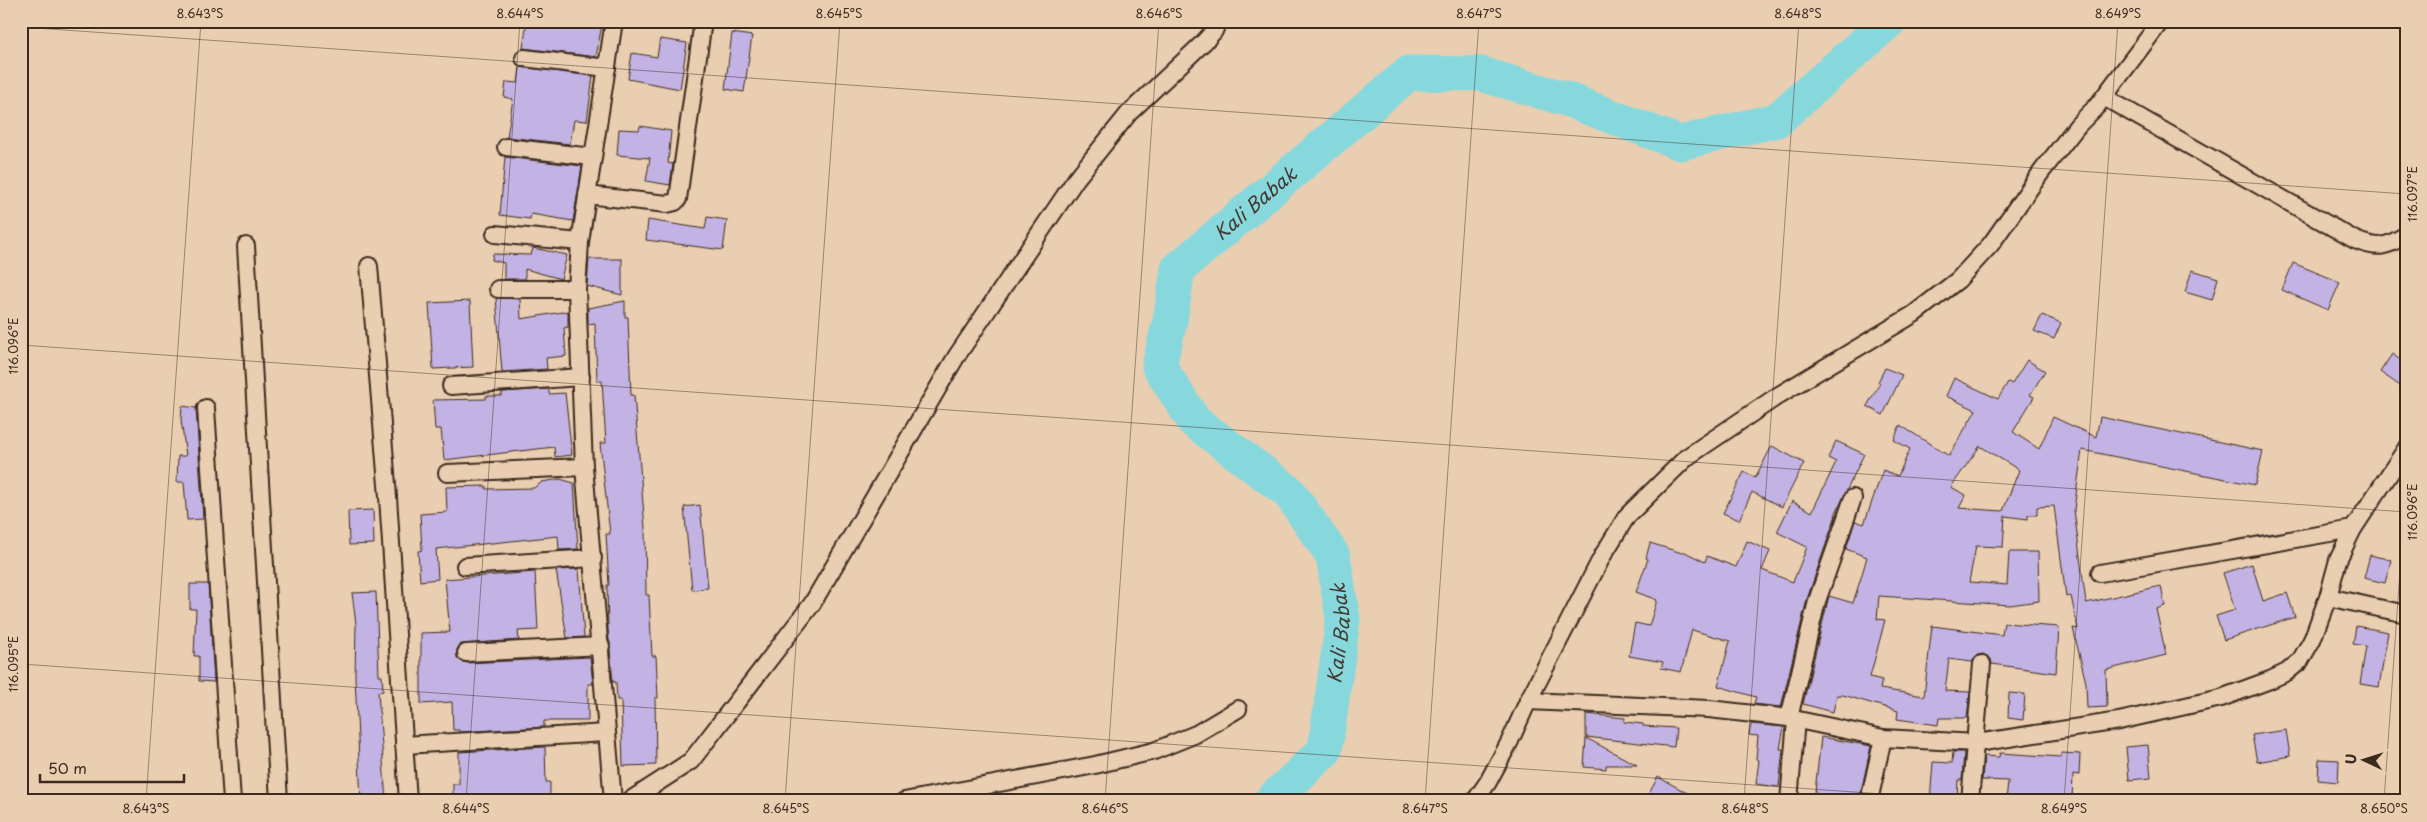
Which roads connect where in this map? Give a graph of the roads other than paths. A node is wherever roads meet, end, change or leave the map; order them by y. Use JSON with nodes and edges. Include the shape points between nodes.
{"nodes":[{"id":1,"x":614,"y":21,"type":"edge"},
{"id":2,"x":703,"y":21,"type":"edge"},
{"id":3,"x":1218,"y":21,"type":"edge"},
{"id":4,"x":2161,"y":21,"type":"edge"},
{"id":5,"x":524,"y":58,"type":"dead end"},
{"id":6,"x":607,"y":68,"type":"junction"},
{"id":7,"x":2104,"y":97,"type":"junction"},
{"id":8,"x":506,"y":147,"type":"dead end"},
{"id":9,"x":594,"y":157,"type":"junction"},
{"id":10,"x":587,"y":195,"type":"junction"},
{"id":11,"x":495,"y":234,"type":"dead end"},
{"id":12,"x":2406,"y":235,"type":"edge"},
{"id":13,"x":580,"y":242,"type":"junction"},
{"id":14,"x":246,"y":246,"type":"dead end"},
{"id":15,"x":369,"y":266,"type":"dead end"},
{"id":16,"x":498,"y":289,"type":"dead end"},
{"id":17,"x":576,"y":290,"type":"junction"},
{"id":18,"x":581,"y":377,"type":"junction"},
{"id":19,"x":451,"y":386,"type":"dead end"},
{"id":20,"x":206,"y":408,"type":"dead end"},
{"id":21,"x":2406,"y":449,"type":"edge"},
{"id":22,"x":584,"y":467,"type":"junction"},
{"id":23,"x":447,"y":473,"type":"dead end"},
{"id":24,"x":1853,"y":498,"type":"dead end"},
{"id":25,"x":2353,"y":529,"type":"junction"},
{"id":26,"x":593,"y":558,"type":"junction"},
{"id":27,"x":465,"y":566,"type":"dead end"},
{"id":28,"x":2100,"y":573,"type":"dead end"},
{"id":29,"x":2328,"y":597,"type":"junction"},
{"id":30,"x":2406,"y":614,"type":"edge"},
{"id":31,"x":600,"y":646,"type":"junction"},
{"id":32,"x":466,"y":653,"type":"dead end"},
{"id":33,"x":1982,"y":664,"type":"dead end"},
{"id":34,"x":1528,"y":701,"type":"junction"},
{"id":35,"x":1238,"y":710,"type":"dead end"},
{"id":36,"x":1792,"y":719,"type":"junction"},
{"id":37,"x":606,"y":733,"type":"junction"},
{"id":38,"x":1883,"y":738,"type":"junction"},
{"id":39,"x":1977,"y":743,"type":"junction"},
{"id":40,"x":404,"y":745,"type":"junction"},
{"id":41,"x":232,"y":801,"type":"edge"},
{"id":42,"x":279,"y":801,"type":"edge"},
{"id":43,"x":408,"y":801,"type":"edge"},
{"id":44,"x":613,"y":801,"type":"edge"},
{"id":45,"x":629,"y":801,"type":"edge"},
{"id":46,"x":904,"y":801,"type":"edge"},
{"id":47,"x":1475,"y":801,"type":"edge"},
{"id":48,"x":1789,"y":801,"type":"edge"},
{"id":49,"x":1869,"y":801,"type":"edge"},
{"id":50,"x":1970,"y":801,"type":"edge"}],
"edges":[{"from":1,"to":6,"type":"street"},
{"from":2,"to":10,"type":"street","via":[[678,199],[667,204]]},
{"from":3,"to":45,"type":"street","via":[[1204,42],[1129,113],[1080,173],[956,357],[812,604],[691,761]]},
{"from":4,"to":7,"type":"street"},
{"from":5,"to":6,"type":"street"},
{"from":6,"to":9,"type":"street"},
{"from":7,"to":12,"type":"street","via":[[2355,240],[2372,246],[2386,246]]},
{"from":7,"to":34,"type":"street","via":[[2042,170],[1991,244],[1958,280],[1914,314],[1696,451],[1653,488],[1627,516],[1603,555]]},
{"from":8,"to":9,"type":"street"},
{"from":9,"to":10,"type":"street"},
{"from":10,"to":13,"type":"street"},
{"from":11,"to":13,"type":"street"},
{"from":13,"to":17,"type":"street"},
{"from":14,"to":42,"type":"street"},
{"from":15,"to":40,"type":"street"},
{"from":16,"to":17,"type":"street"},
{"from":17,"to":18,"type":"street"},
{"from":18,"to":19,"type":"street"},
{"from":18,"to":22,"type":"street"},
{"from":20,"to":41,"type":"street"},
{"from":21,"to":25,"type":"street"},
{"from":22,"to":23,"type":"street"},
{"from":22,"to":26,"type":"street"},
{"from":24,"to":36,"type":"street","via":[[1817,602]]},
{"from":25,"to":28,"type":"street"},
{"from":25,"to":29,"type":"street","via":[[2338,560]]},
{"from":26,"to":27,"type":"street"},
{"from":26,"to":31,"type":"street"},
{"from":29,"to":30,"type":"street"},
{"from":29,"to":39,"type":"street","via":[[2312,640],[2300,661],[2288,672],[2270,680],[2221,698],[2119,721]]},
{"from":31,"to":32,"type":"street"},
{"from":31,"to":37,"type":"street"},
{"from":33,"to":39,"type":"street"},
{"from":34,"to":36,"type":"street","via":[[1658,705]]},
{"from":34,"to":47,"type":"street","via":[[1506,749]]},
{"from":35,"to":46,"type":"street","via":[[1196,734],[1154,751]]},
{"from":36,"to":38,"type":"street"},
{"from":36,"to":48,"type":"street"},
{"from":37,"to":40,"type":"street"},
{"from":37,"to":44,"type":"street"},
{"from":38,"to":39,"type":"street"},
{"from":38,"to":49,"type":"street"},
{"from":39,"to":50,"type":"street"},
{"from":40,"to":43,"type":"street"}]}
